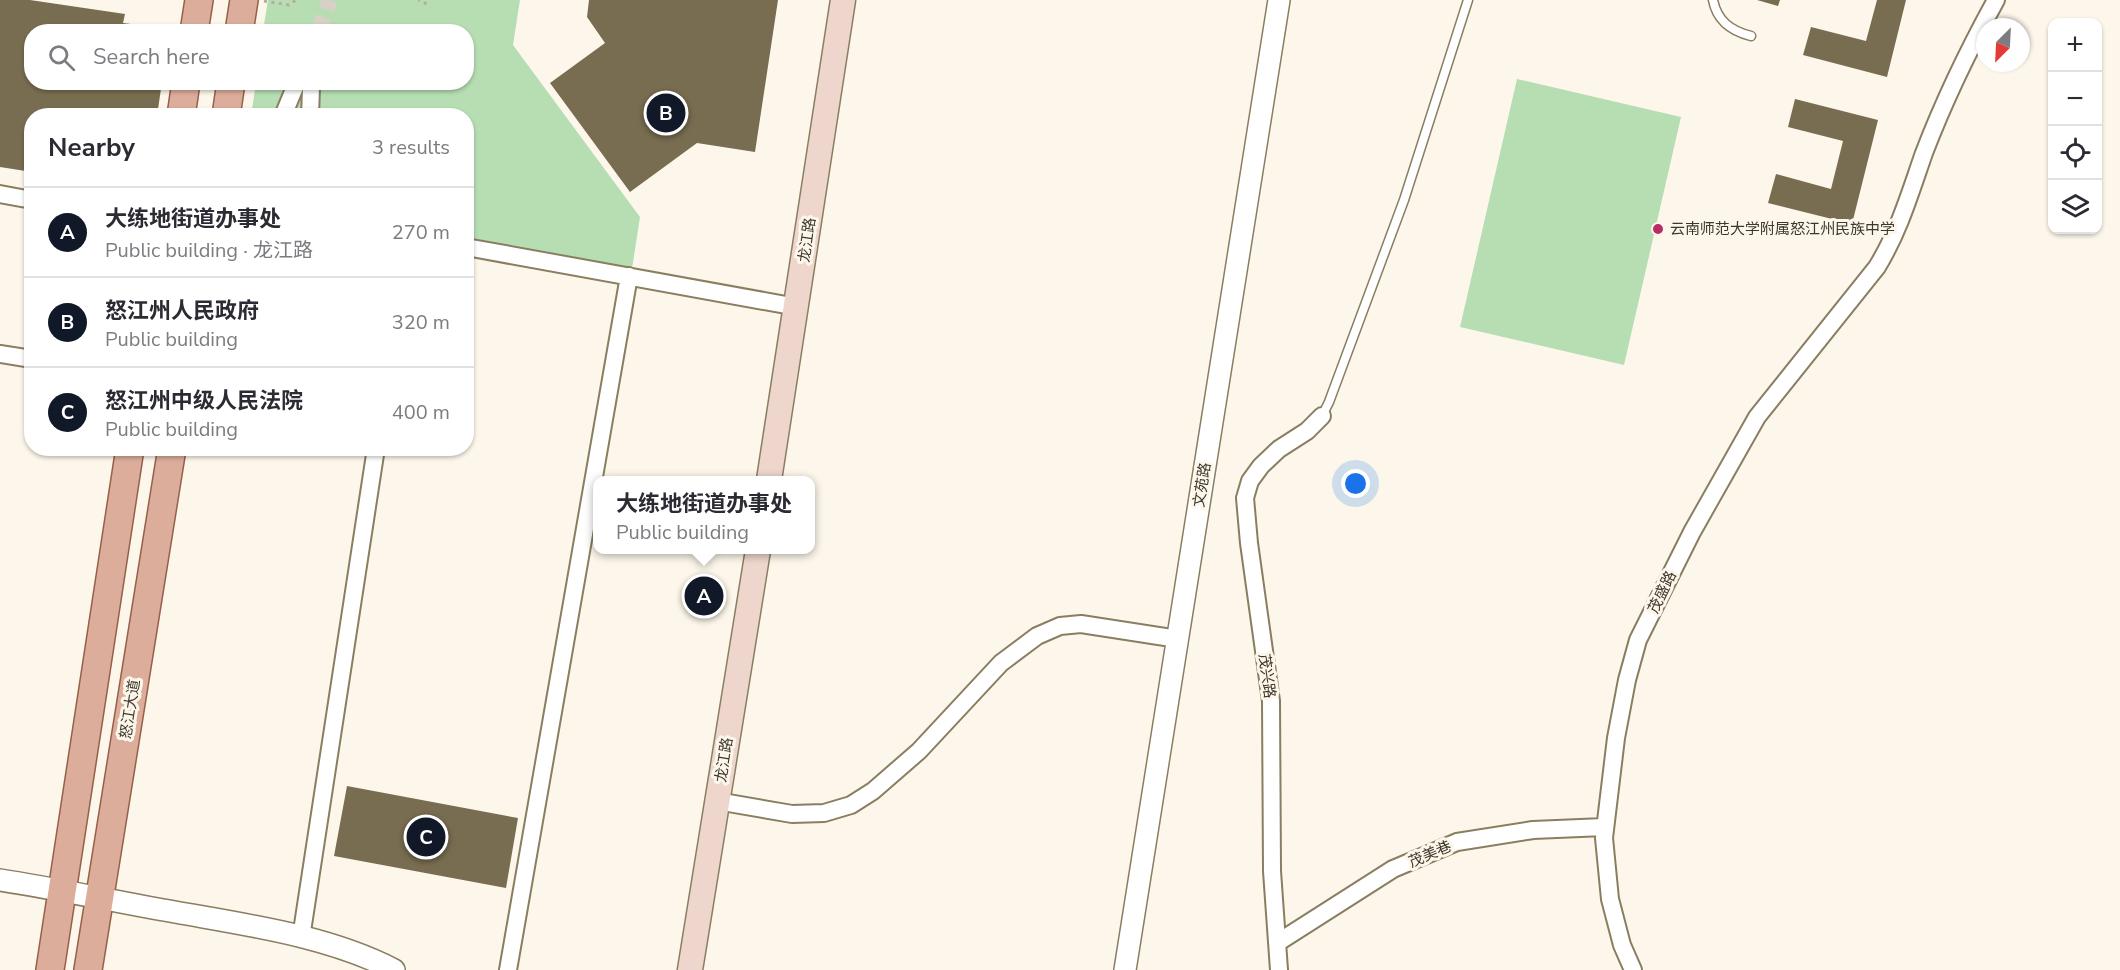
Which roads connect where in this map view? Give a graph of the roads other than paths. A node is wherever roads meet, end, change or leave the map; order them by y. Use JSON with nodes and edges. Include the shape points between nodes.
{"nodes":[{"id":1,"x":199,"y":0,"type":"edge"},
{"id":2,"x":244,"y":0,"type":"edge"},
{"id":3,"x":843,"y":0,"type":"edge"},
{"id":4,"x":1279,"y":0,"type":"edge"},
{"id":5,"x":1468,"y":0,"type":"edge"},
{"id":6,"x":1713,"y":0,"type":"edge"},
{"id":7,"x":1996,"y":0,"type":"edge"},
{"id":8,"x":195,"y":24,"type":"edge"},
{"id":9,"x":240,"y":24,"type":"edge"},
{"id":10,"x":1751,"y":36,"type":"dead end"},
{"id":11,"x":185,"y":90,"type":"edge"},
{"id":12,"x":230,"y":90,"type":"edge"},
{"id":13,"x":294,"y":90,"type":"edge"},
{"id":14,"x":311,"y":90,"type":"edge"},
{"id":15,"x":182,"y":108,"type":"edge"},
{"id":16,"x":227,"y":108,"type":"edge"},
{"id":17,"x":287,"y":108,"type":"edge"},
{"id":18,"x":310,"y":108,"type":"edge"},
{"id":19,"x":0,"y":194,"type":"edge"},
{"id":20,"x":24,"y":198,"type":"edge"},
{"id":21,"x":474,"y":248,"type":"edge"},
{"id":22,"x":630,"y":276,"type":"junction"},
{"id":23,"x":797,"y":307,"type":"junction"},
{"id":24,"x":0,"y":354,"type":"edge"},
{"id":25,"x":24,"y":358,"type":"edge"},
{"id":26,"x":1322,"y":416,"type":"joint"},
{"id":27,"x":129,"y":456,"type":"edge"},
{"id":28,"x":171,"y":456,"type":"edge"},
{"id":29,"x":375,"y":456,"type":"edge"},
{"id":30,"x":595,"y":476,"type":"edge"},
{"id":31,"x":770,"y":476,"type":"edge"},
{"id":32,"x":593,"y":486,"type":"edge"},
{"id":33,"x":757,"y":554,"type":"edge"},
{"id":34,"x":1178,"y":639,"type":"junction"},
{"id":35,"x":717,"y":801,"type":"junction"},
{"id":36,"x":1604,"y":827,"type":"junction"},
{"id":37,"x":0,"y":880,"type":"edge"},
{"id":38,"x":63,"y":890,"type":"junction"},
{"id":39,"x":100,"y":898,"type":"junction"},
{"id":40,"x":301,"y":938,"type":"junction"},
{"id":41,"x":1277,"y":943,"type":"junction"},
{"id":42,"x":50,"y":970,"type":"edge"},
{"id":43,"x":88,"y":970,"type":"edge"},
{"id":44,"x":394,"y":970,"type":"edge"},
{"id":45,"x":508,"y":970,"type":"edge"},
{"id":46,"x":690,"y":970,"type":"edge"},
{"id":47,"x":1125,"y":970,"type":"edge"},
{"id":48,"x":1279,"y":970,"type":"edge"},
{"id":49,"x":1633,"y":970,"type":"edge"}],
"edges":[{"from":1,"to":8,"type":"main road"},
{"from":2,"to":9,"type":"main road"},
{"from":3,"to":23,"type":"main road","name":"龙江路"},
{"from":4,"to":34,"type":"street","name":"文苑路"},
{"from":5,"to":26,"type":"lane","via":[[1404,200]]},
{"from":6,"to":10,"type":"lane","via":[[1723,22]]},
{"from":7,"to":36,"type":"street","name":"茂盛路","via":[[1947,99],[1888,249],[1762,408],[1728,465],[1638,640],[1616,738]]},
{"from":11,"to":15,"type":"main road"},
{"from":12,"to":16,"type":"main road"},
{"from":13,"to":17,"type":"street"},
{"from":14,"to":18,"type":"street"},
{"from":19,"to":20,"type":"street"},
{"from":21,"to":22,"type":"street"},
{"from":22,"to":23,"type":"street"},
{"from":22,"to":30,"type":"street"},
{"from":23,"to":31,"type":"main road","name":"龙江路"},
{"from":24,"to":25,"type":"street"},
{"from":26,"to":41,"type":"street","name":"茂兴路","via":[[1261,466],[1250,481],[1245,498],[1271,701],[1272,871]]},
{"from":27,"to":38,"type":"main road"},
{"from":28,"to":39,"type":"main road","name":"怒江大道"},
{"from":29,"to":40,"type":"street"},
{"from":32,"to":45,"type":"street"},
{"from":33,"to":35,"type":"main road","name":"龙江路"},
{"from":34,"to":35,"type":"street","via":[[1080,624],[1060,626],[1037,636],[1001,663],[919,751],[851,805],[824,813],[792,814]]},
{"from":34,"to":47,"type":"street","name":"文苑路"},
{"from":35,"to":46,"type":"main road","name":"龙江路"},
{"from":36,"to":41,"type":"street","name":"茂美巷","via":[[1533,830],[1457,842],[1393,869]]},
{"from":36,"to":49,"type":"street","name":"茂盛路","via":[[1610,899]]},
{"from":37,"to":38,"type":"street"},
{"from":38,"to":39,"type":"street"},
{"from":38,"to":42,"type":"main road"},
{"from":39,"to":40,"type":"street"},
{"from":39,"to":43,"type":"main road","name":"怒江大道"},
{"from":40,"to":44,"type":"street","via":[[359,954]]},
{"from":41,"to":48,"type":"street","name":"茂兴路"}]}
